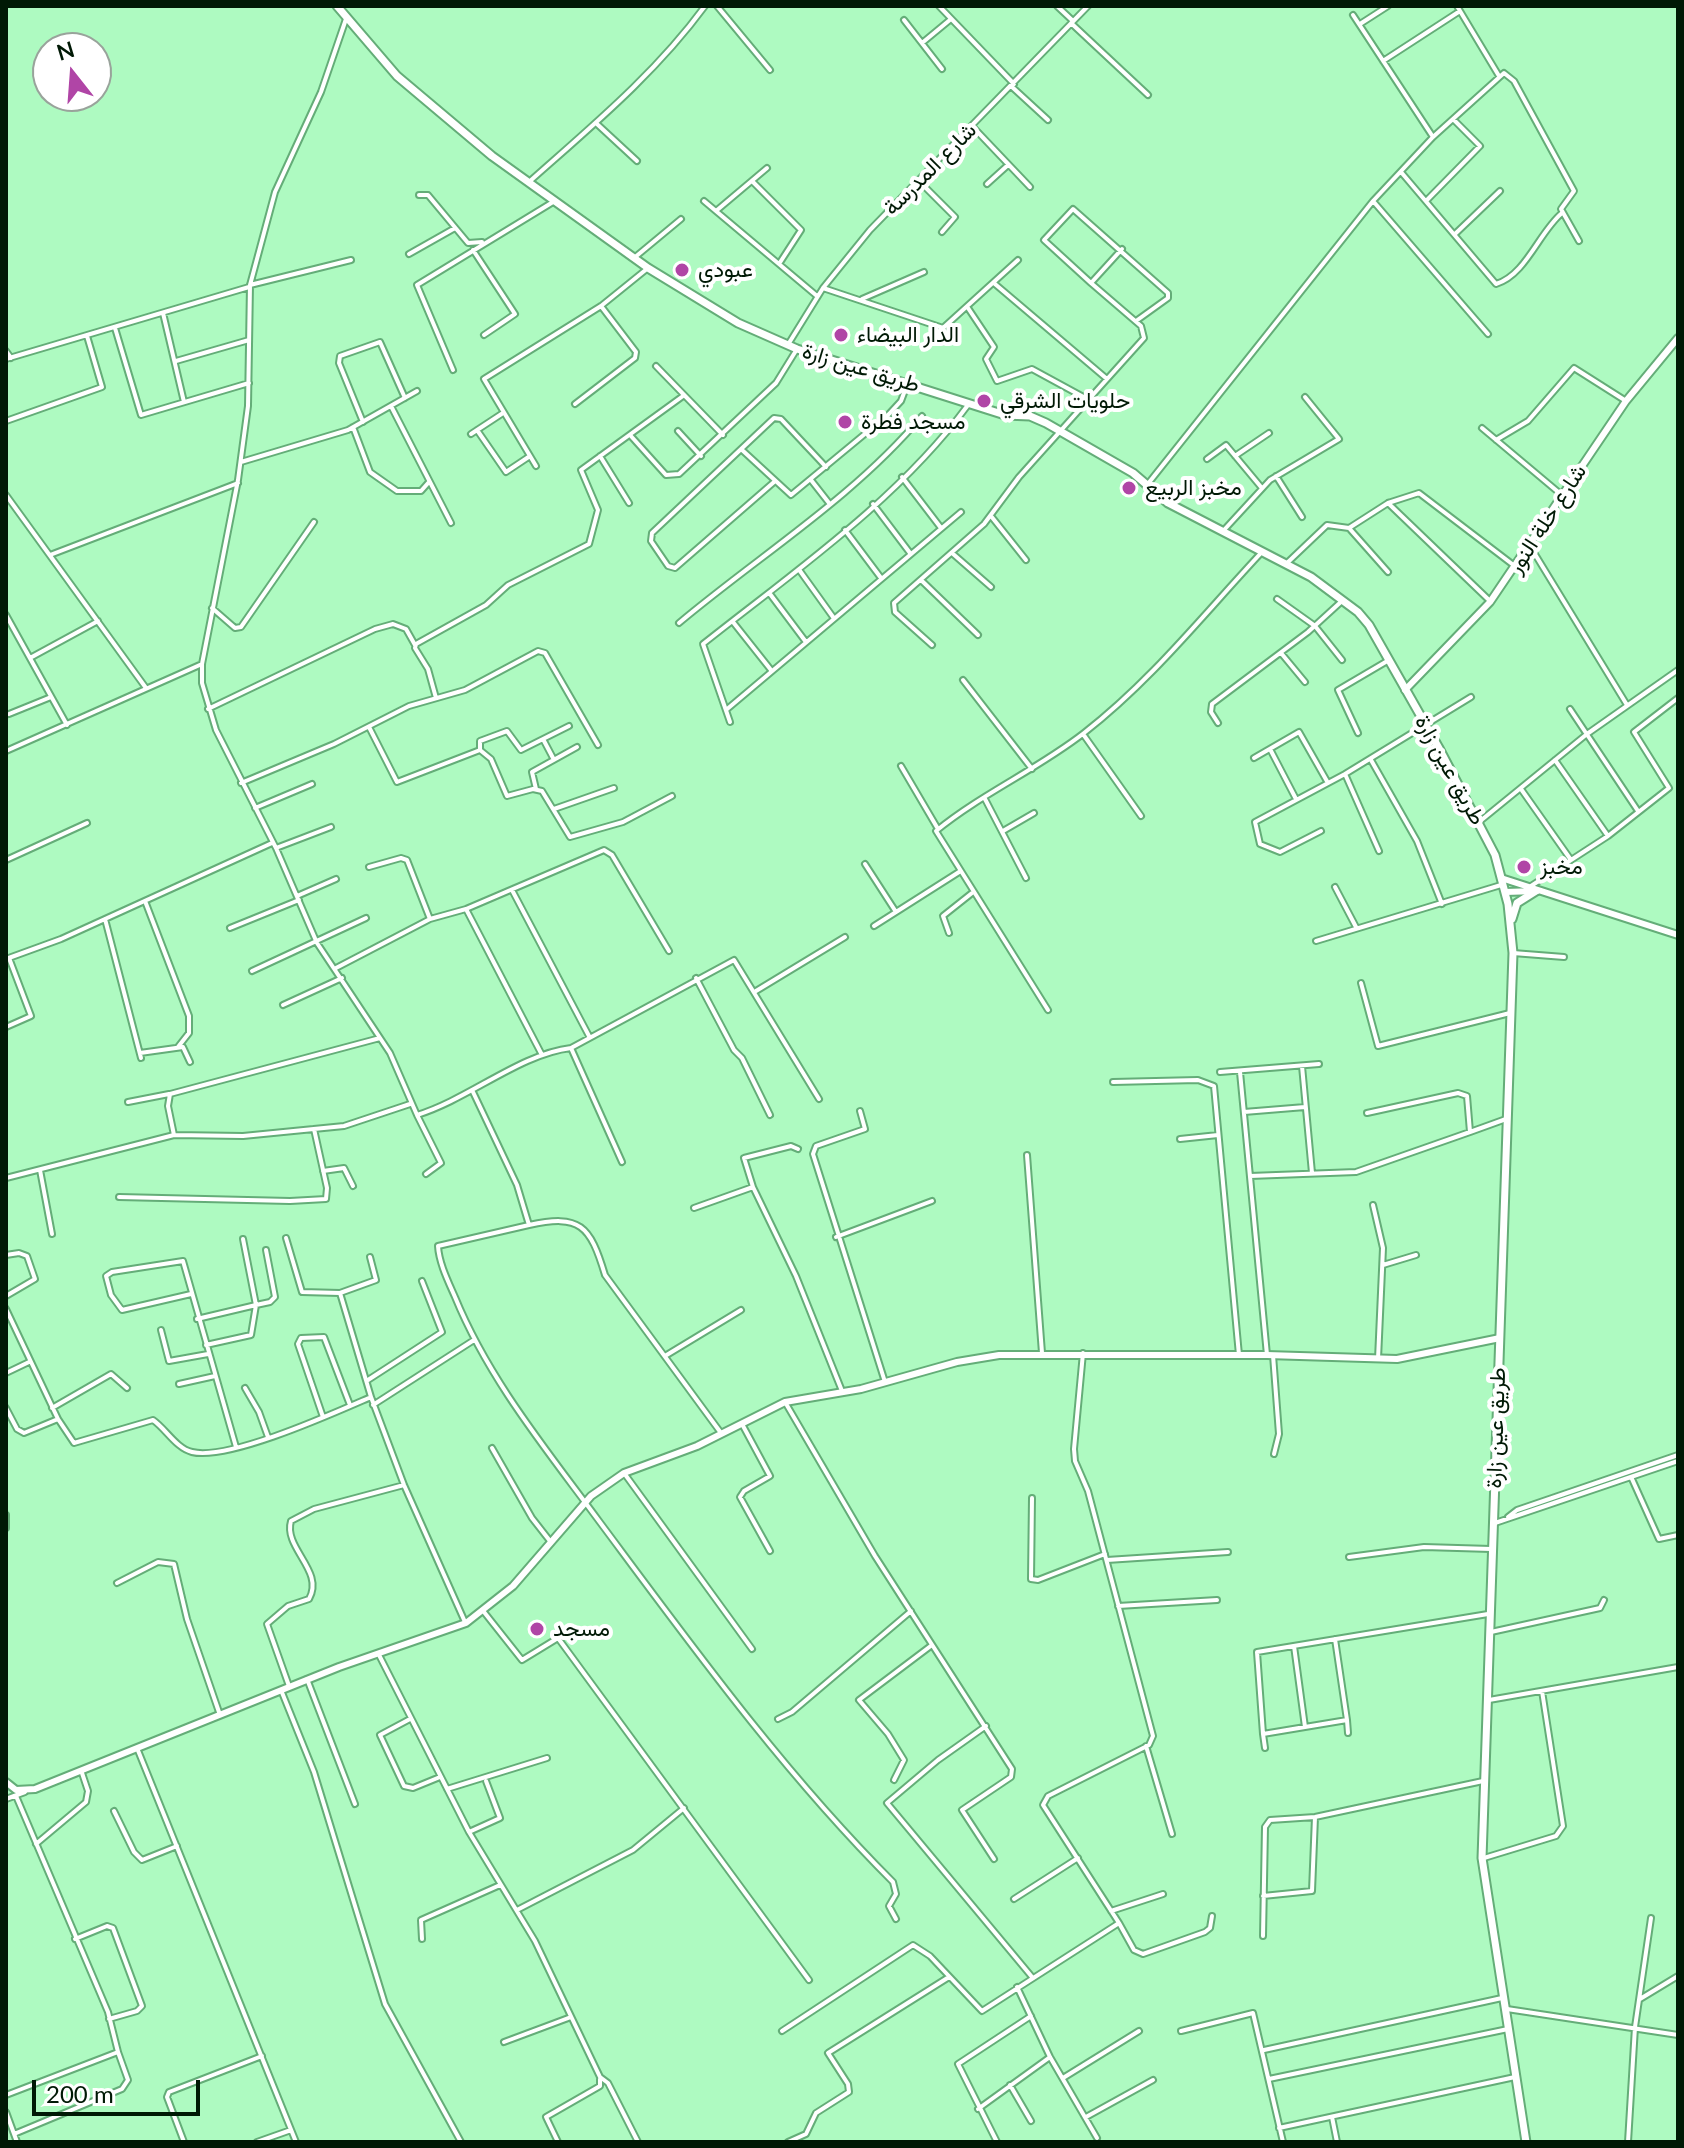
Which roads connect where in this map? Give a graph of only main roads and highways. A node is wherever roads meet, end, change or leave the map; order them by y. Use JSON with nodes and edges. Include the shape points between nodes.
{"nodes":[{"id":1,"x":337,"y":6,"type":"edge"},
{"id":2,"x":1678,"y":338,"type":"edge"},
{"id":3,"x":1405,"y":690,"type":"junction"},
{"id":4,"x":1503,"y":885,"type":"junction"},
{"id":5,"x":1536,"y":889,"type":"junction"},
{"id":6,"x":1511,"y":925,"type":"junction"},
{"id":7,"x":1678,"y":935,"type":"edge"},
{"id":8,"x":1500,"y":1338,"type":"junction"},
{"id":9,"x":6,"y":1782,"type":"edge"},
{"id":10,"x":1526,"y":2142,"type":"edge"}],
"edges":[{"from":1,"to":3,"type":"main road","name":"طريق عين زارة","via":[[410,89],[527,183],[648,268],[787,346],[1010,416],[1030,416],[1059,432],[1168,503],[1344,598],[1369,625]]},
{"from":2,"to":3,"type":"main road","name":"شارع خلة النور","via":[[1626,401],[1490,602]]},
{"from":3,"to":4,"type":"main road","name":"طريق عين زارة","via":[[1479,822]]},
{"from":4,"to":5,"type":"main road"},
{"from":4,"to":5,"type":"main road"},
{"from":4,"to":6,"type":"main road","name":"طريق عين زارة"},
{"from":5,"to":6,"type":"main road","via":[[1517,903]]},
{"from":5,"to":7,"type":"main road"},
{"from":6,"to":8,"type":"main road","name":"طريق عين زارة"},
{"from":8,"to":9,"type":"main road","via":[[1378,1359],[1083,1353],[976,1358],[886,1384],[785,1402],[722,1435],[624,1473],[586,1502],[484,1612],[466,1623],[307,1679],[25,1792]]},
{"from":8,"to":10,"type":"main road","name":"طريق عين زارة","via":[[1482,1858]]}]}
